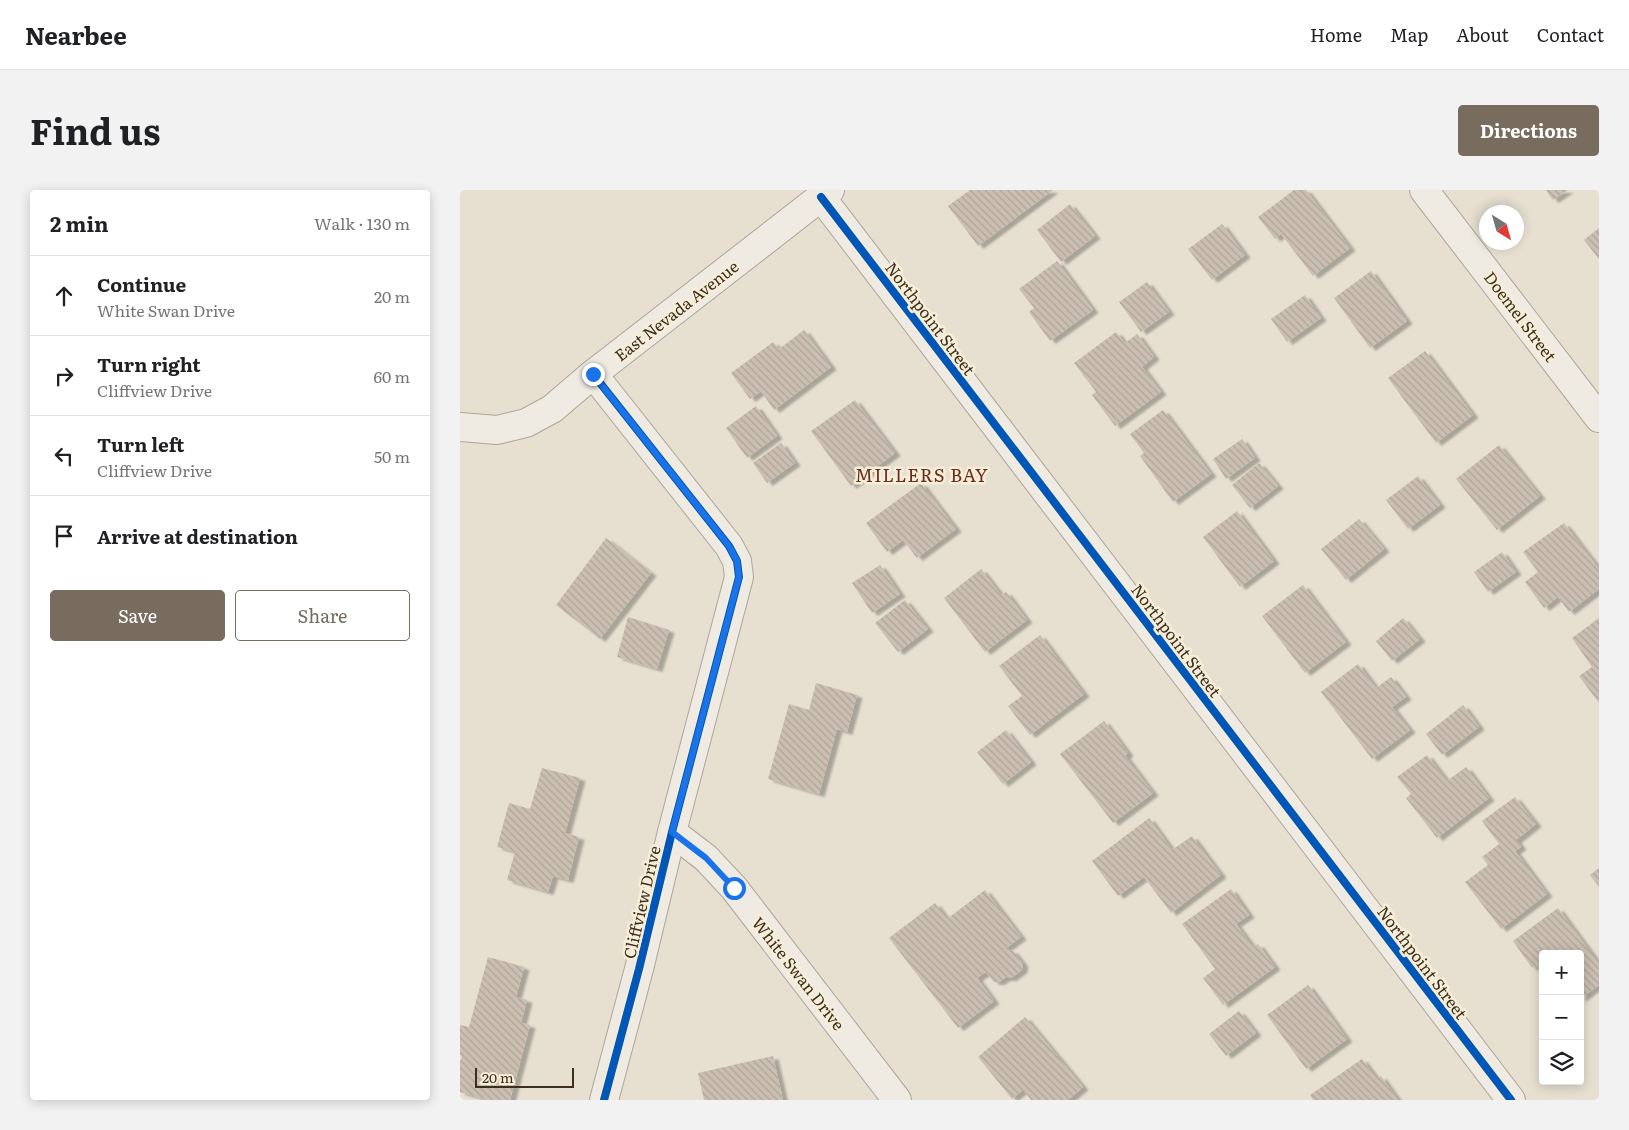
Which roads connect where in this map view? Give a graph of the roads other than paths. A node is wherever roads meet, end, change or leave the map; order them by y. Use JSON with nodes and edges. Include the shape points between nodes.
{"nodes":[{"id":1,"x":1424,"y":190,"type":"edge"},
{"id":2,"x":826,"y":194,"type":"edge"},
{"id":3,"x":593,"y":374,"type":"junction"},
{"id":4,"x":1599,"y":418,"type":"edge"},
{"id":5,"x":460,"y":427,"type":"edge"},
{"id":6,"x":672,"y":832,"type":"junction"},
{"id":7,"x":604,"y":1100,"type":"edge"},
{"id":8,"x":897,"y":1100,"type":"edge"},
{"id":9,"x":1511,"y":1100,"type":"edge"}],
"edges":[{"from":1,"to":4,"type":"street","name":"Doemel Street"},
{"from":2,"to":3,"type":"street","name":"East Nevada Avenue"},
{"from":2,"to":9,"type":"street","name":"Northpoint Street"},
{"from":3,"to":5,"type":"street","name":"East Nevada Avenue","via":[[552,409],[526,423],[497,430]]},
{"from":3,"to":6,"type":"street","name":"Cliffview Drive","via":[[729,546],[737,561],[739,577]]},
{"from":6,"to":7,"type":"street","name":"Cliffview Drive"},
{"from":6,"to":8,"type":"street","name":"White Swan Drive","via":[[706,858],[734,888]]}]}
